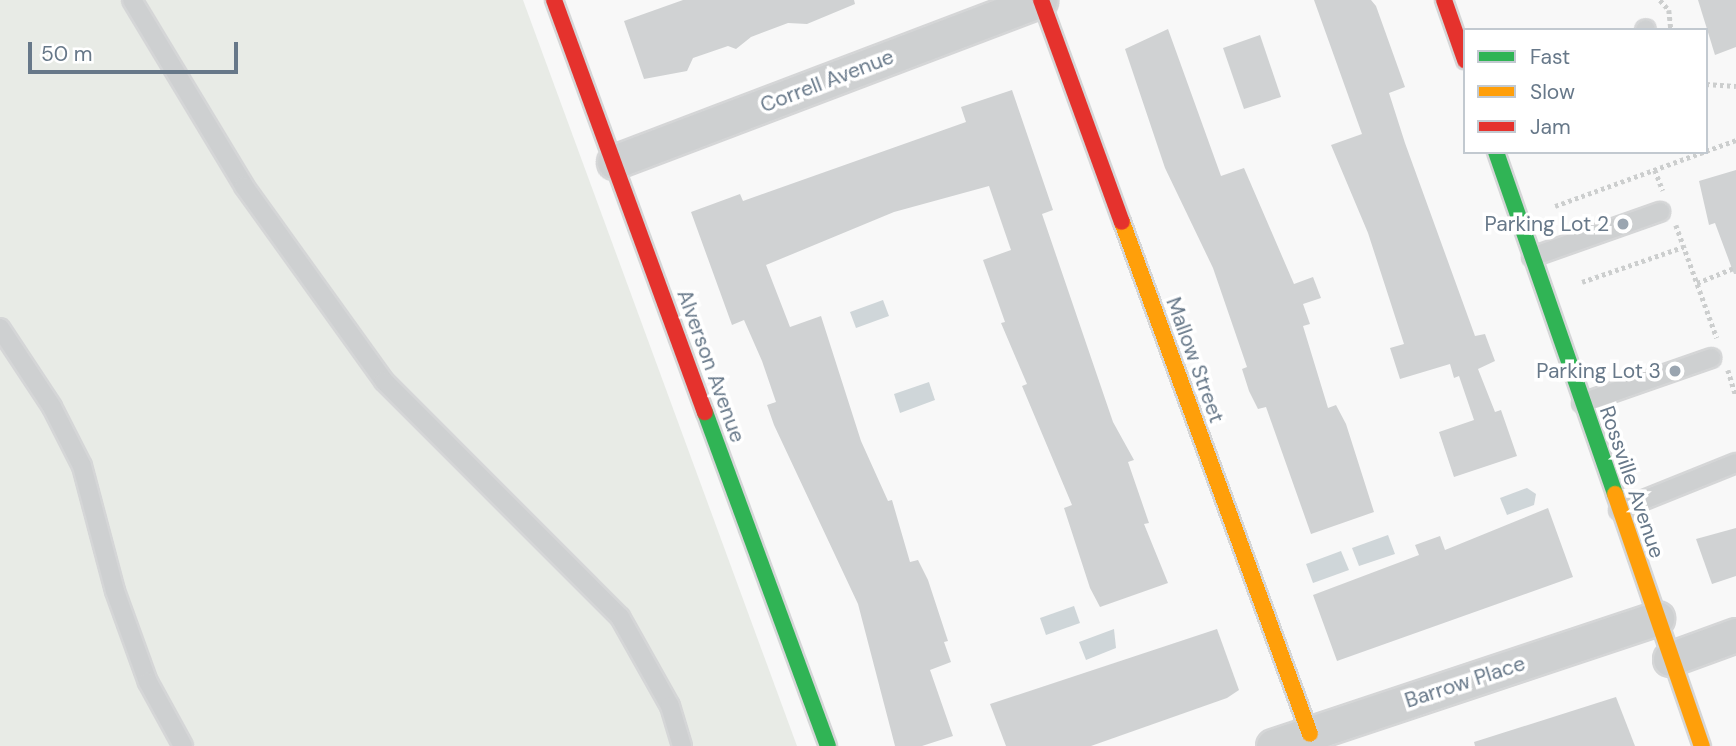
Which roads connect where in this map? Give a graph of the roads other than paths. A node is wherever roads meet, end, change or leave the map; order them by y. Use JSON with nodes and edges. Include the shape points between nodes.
{"nodes":[{"id":1,"x":132,"y":0,"type":"edge"},
{"id":2,"x":554,"y":0,"type":"edge"},
{"id":3,"x":1041,"y":0,"type":"edge"},
{"id":4,"x":1444,"y":0,"type":"edge"},
{"id":5,"x":1463,"y":54,"type":"edge"},
{"id":6,"x":1497,"y":154,"type":"edge"},
{"id":7,"x":614,"y":162,"type":"junction"},
{"id":8,"x":1669,"y":214,"type":"road end"},
{"id":9,"x":1532,"y":257,"type":"junction"},
{"id":10,"x":0,"y":328,"type":"edge"},
{"id":11,"x":1711,"y":358,"type":"dead end"},
{"id":12,"x":1582,"y":403,"type":"junction"},
{"id":13,"x":1736,"y":463,"type":"edge"},
{"id":14,"x":1619,"y":510,"type":"junction"},
{"id":15,"x":1657,"y":618,"type":"junction"},
{"id":16,"x":1736,"y":635,"type":"edge"},
{"id":17,"x":1670,"y":659,"type":"junction"},
{"id":18,"x":1310,"y":734,"type":"junction"},
{"id":19,"x":183,"y":746,"type":"edge"},
{"id":20,"x":682,"y":746,"type":"edge"},
{"id":21,"x":828,"y":746,"type":"edge"},
{"id":22,"x":1273,"y":746,"type":"edge"},
{"id":23,"x":1702,"y":746,"type":"edge"}],
"edges":[{"from":1,"to":20,"type":"lane","via":[[244,186],[384,381],[620,617],[670,706]]},
{"from":2,"to":7,"type":"street","name":"Alverson Avenue"},
{"from":3,"to":7,"type":"street","name":"Correll Avenue"},
{"from":3,"to":18,"type":"street","name":"Mallow Street"},
{"from":4,"to":5,"type":"street"},
{"from":6,"to":9,"type":"street","name":"Rossville Avenue"},
{"from":7,"to":21,"type":"street","name":"Alverson Avenue"},
{"from":8,"to":9,"type":"lane"},
{"from":9,"to":12,"type":"street","name":"Rossville Avenue"},
{"from":10,"to":19,"type":"lane","via":[[52,407],[82,466],[148,682]]},
{"from":11,"to":12,"type":"lane"},
{"from":12,"to":14,"type":"street","name":"Rossville Avenue"},
{"from":13,"to":14,"type":"lane"},
{"from":14,"to":15,"type":"street","name":"Rossville Avenue"},
{"from":15,"to":17,"type":"street","name":"Rossville Avenue"},
{"from":15,"to":18,"type":"street","name":"Barrow Place"},
{"from":16,"to":17,"type":"street"},
{"from":17,"to":23,"type":"street","name":"Rossville Avenue"},
{"from":18,"to":22,"type":"street","name":"Barrow Place"}]}
